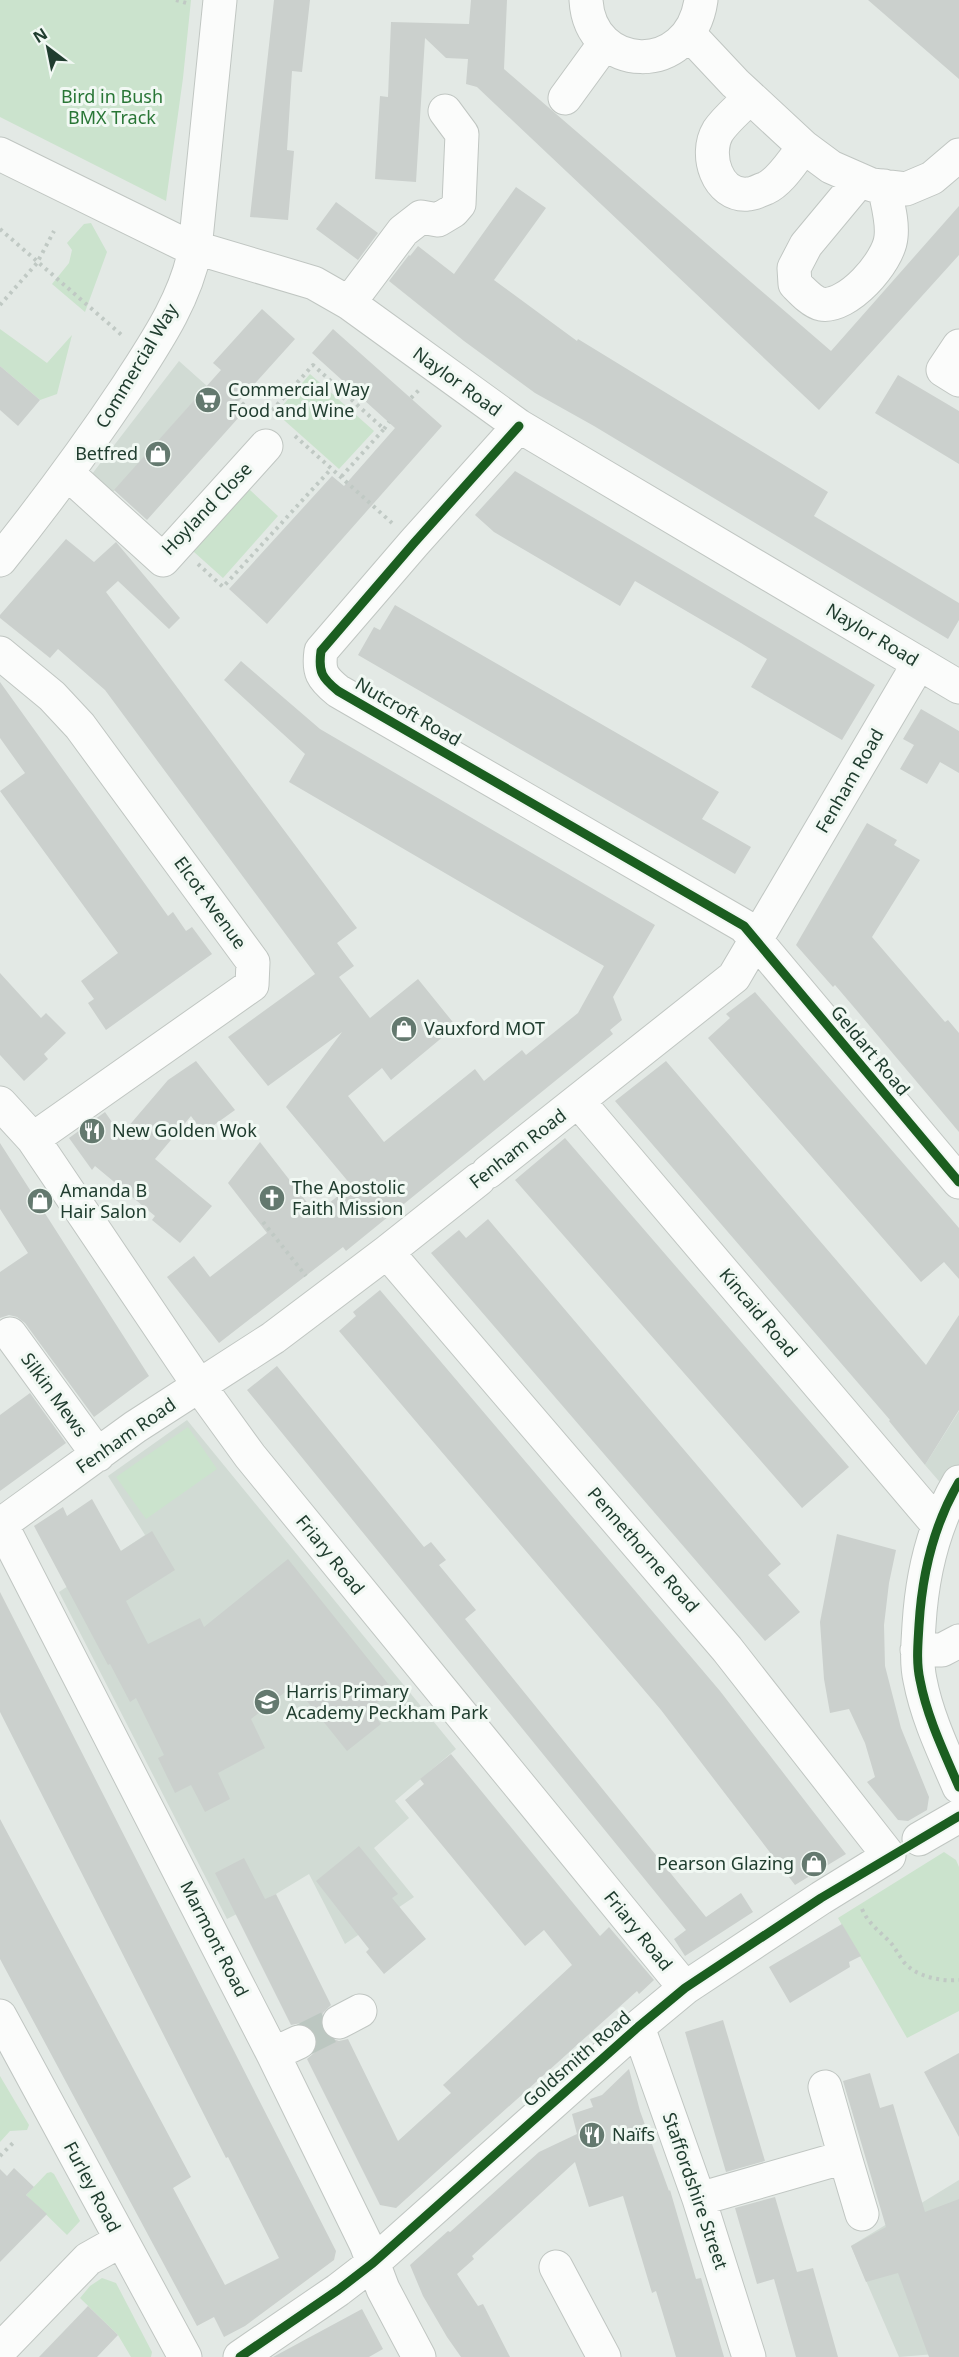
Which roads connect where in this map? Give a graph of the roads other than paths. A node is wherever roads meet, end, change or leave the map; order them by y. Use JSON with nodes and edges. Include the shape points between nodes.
{"nodes":[{"id":1,"x":220,"y":0,"type":"edge"},
{"id":2,"x":586,"y":0,"type":"edge"},
{"id":3,"x":701,"y":0,"type":"edge"},
{"id":4,"x":689,"y":34,"type":"junction"},
{"id":5,"x":605,"y":43,"type":"junction"},
{"id":6,"x":750,"y":97,"type":"junction"},
{"id":7,"x":565,"y":98,"type":"dead end"},
{"id":8,"x":445,"y":111,"type":"dead end"},
{"id":9,"x":804,"y":147,"type":"junction"},
{"id":10,"x":0,"y":153,"type":"edge"},
{"id":11,"x":959,"y":154,"type":"edge"},
{"id":12,"x":195,"y":249,"type":"junction"},
{"id":13,"x":349,"y":303,"type":"junction"},
{"id":14,"x":959,"y":346,"type":"edge"},
{"id":15,"x":959,"y":380,"type":"edge"},
{"id":16,"x":519,"y":426,"type":"junction"},
{"id":17,"x":264,"y":434,"type":"road end"},
{"id":18,"x":67,"y":473,"type":"junction"},
{"id":19,"x":0,"y":560,"type":"edge"},
{"id":20,"x":0,"y":653,"type":"edge"},
{"id":21,"x":919,"y":663,"type":"junction"},
{"id":22,"x":959,"y":687,"type":"edge"},
{"id":23,"x":756,"y":941,"type":"junction"},
{"id":24,"x":578,"y":1101,"type":"junction"},
{"id":25,"x":0,"y":1103,"type":"edge"},
{"id":26,"x":33,"y":1139,"type":"junction"},
{"id":27,"x":959,"y":1182,"type":"edge"},
{"id":28,"x":387,"y":1252,"type":"junction"},
{"id":29,"x":10,"y":1334,"type":"dead end"},
{"id":30,"x":200,"y":1387,"type":"junction"},
{"id":31,"x":98,"y":1455,"type":"junction"},
{"id":32,"x":959,"y":1482,"type":"edge"},
{"id":33,"x":0,"y":1525,"type":"edge"},
{"id":34,"x":938,"y":1525,"type":"junction"},
{"id":35,"x":959,"y":1641,"type":"edge"},
{"id":36,"x":917,"y":1650,"type":"junction"},
{"id":37,"x":959,"y":1787,"type":"edge"},
{"id":38,"x":959,"y":1816,"type":"edge"},
{"id":39,"x":919,"y":1839,"type":"dead end"},
{"id":40,"x":889,"y":1856,"type":"joint"},
{"id":41,"x":685,"y":1988,"type":"junction"},
{"id":42,"x":0,"y":2016,"type":"edge"},
{"id":43,"x":638,"y":2027,"type":"junction"},
{"id":44,"x":825,"y":2087,"type":"dead end"},
{"id":45,"x":846,"y":2157,"type":"junction"},
{"id":46,"x":699,"y":2199,"type":"junction"},
{"id":47,"x":862,"y":2214,"type":"dead end"},
{"id":48,"x":120,"y":2241,"type":"junction"},
{"id":49,"x":373,"y":2263,"type":"junction"},
{"id":50,"x":556,"y":2267,"type":"dead end"},
{"id":51,"x":0,"y":2350,"type":"edge"},
{"id":52,"x":185,"y":2357,"type":"edge"},
{"id":53,"x":240,"y":2357,"type":"edge"},
{"id":54,"x":419,"y":2357,"type":"edge"},
{"id":55,"x":604,"y":2357,"type":"edge"},
{"id":56,"x":749,"y":2357,"type":"edge"}],
"edges":[{"from":1,"to":12,"type":"street","name":"Commercial Way"},
{"from":2,"to":5,"type":"street","via":[[594,29]]},
{"from":3,"to":4,"type":"street","via":[[699,17]]},
{"from":4,"to":5,"type":"street","via":[[676,47],[659,55],[621,53]]},
{"from":4,"to":6,"type":"street"},
{"from":5,"to":7,"type":"street"},
{"from":6,"to":9,"type":"street"},
{"from":6,"to":9,"type":"street","via":[[717,132],[713,145],[714,171],[724,184],[735,192],[748,194],[768,188]]},
{"from":8,"to":13,"type":"street","via":[[462,134],[459,204],[438,220],[421,217],[404,231]]},
{"from":9,"to":11,"type":"street","via":[[831,167],[872,183],[906,189],[932,178]]},
{"from":10,"to":12,"type":"street","name":"Naylor Road"},
{"from":12,"to":13,"type":"street","name":"Naylor Road","via":[[314,283]]},
{"from":12,"to":18,"type":"street","name":"Commercial Way","via":[[180,294],[146,357]]},
{"from":13,"to":16,"type":"street","name":"Naylor Road"},
{"from":14,"to":15,"type":"street","via":[[943,370]]},
{"from":16,"to":21,"type":"street","name":"Naylor Road"},
{"from":16,"to":23,"type":"street","name":"Nutcroft Road","via":[[321,651],[319,666],[326,681],[338,691],[744,926]]},
{"from":17,"to":18,"type":"street","name":"Hoyland Close","via":[[163,560]]},
{"from":18,"to":19,"type":"street","name":"Commercial Way"},
{"from":20,"to":26,"type":"street","name":"Elcot Avenue","via":[[52,696],[80,726],[254,962],[252,985]]},
{"from":21,"to":22,"type":"street","name":"Naylor Road"},
{"from":21,"to":23,"type":"street","name":"Fenham Road"},
{"from":23,"to":24,"type":"street","name":"Fenham Road","via":[[734,977]]},
{"from":23,"to":27,"type":"street","name":"Geldart Road"},
{"from":24,"to":28,"type":"street","name":"Fenham Road"},
{"from":24,"to":34,"type":"street","name":"Kincaid Road"},
{"from":25,"to":26,"type":"street","name":"Friary Road"},
{"from":26,"to":30,"type":"street","name":"Friary Road"},
{"from":28,"to":30,"type":"street","name":"Fenham Road","via":[[325,1301]]},
{"from":28,"to":40,"type":"street","name":"Pennethorne Road","via":[[727,1649]]},
{"from":29,"to":31,"type":"street","name":"Silkin Mews"},
{"from":30,"to":31,"type":"street","name":"Fenham Road"},
{"from":30,"to":41,"type":"street","name":"Friary Road","via":[[250,1456]]},
{"from":31,"to":33,"type":"street","name":"Fenham Road"},
{"from":32,"to":34,"type":"street"},
{"from":33,"to":49,"type":"street","name":"Marmont Road","via":[[286,2048]]},
{"from":34,"to":36,"type":"street","via":[[926,1566]]},
{"from":35,"to":36,"type":"street","via":[[942,1650]]},
{"from":36,"to":37,"type":"street","via":[[929,1712]]},
{"from":38,"to":39,"type":"street"},
{"from":40,"to":41,"type":"street","name":"Goldsmith Road"},
{"from":41,"to":43,"type":"street","name":"Goldsmith Road"},
{"from":42,"to":48,"type":"street","name":"Furley Road"},
{"from":43,"to":46,"type":"street","name":"Staffordshire Street"},
{"from":43,"to":49,"type":"street","name":"Goldsmith Road"},
{"from":44,"to":45,"type":"street"},
{"from":45,"to":46,"type":"street"},
{"from":45,"to":47,"type":"street"},
{"from":46,"to":56,"type":"street","name":"Staffordshire Street"},
{"from":48,"to":51,"type":"street","via":[[88,2259]]},
{"from":48,"to":52,"type":"street","name":"Furley Road"},
{"from":49,"to":53,"type":"street","name":"Goldsmith Road"},
{"from":49,"to":54,"type":"street","name":"Marmont Road"},
{"from":50,"to":55,"type":"street"}]}
